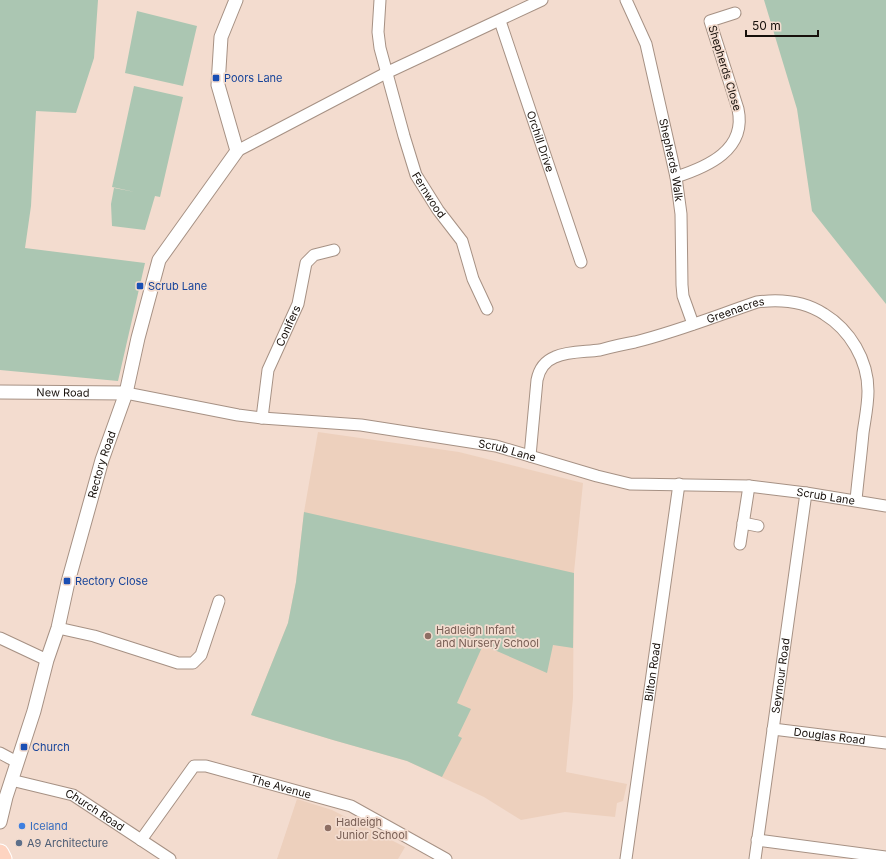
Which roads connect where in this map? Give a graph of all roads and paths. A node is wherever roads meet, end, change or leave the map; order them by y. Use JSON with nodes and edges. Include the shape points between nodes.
{"nodes":[{"id":1,"x":236,"y":0,"type":"edge"},
{"id":2,"x":380,"y":0,"type":"edge"},
{"id":3,"x":542,"y":0,"type":"edge"},
{"id":4,"x":626,"y":0,"type":"edge"},
{"id":5,"x":735,"y":13,"type":"dead end"},
{"id":6,"x":500,"y":21,"type":"junction"},
{"id":7,"x":386,"y":73,"type":"junction"},
{"id":8,"x":237,"y":151,"type":"junction"},
{"id":9,"x":676,"y":178,"type":"junction"},
{"id":10,"x":334,"y":250,"type":"dead end"},
{"id":11,"x":581,"y":262,"type":"dead end"},
{"id":12,"x":487,"y":309,"type":"dead end"},
{"id":13,"x":692,"y":324,"type":"junction"},
{"id":14,"x":0,"y":392,"type":"edge"},
{"id":15,"x":126,"y":394,"type":"junction"},
{"id":16,"x":262,"y":418,"type":"junction"},
{"id":17,"x":530,"y":456,"type":"junction"},
{"id":18,"x":678,"y":484,"type":"junction"},
{"id":19,"x":749,"y":486,"type":"junction"},
{"id":20,"x":806,"y":493,"type":"junction"},
{"id":21,"x":856,"y":500,"type":"junction"},
{"id":22,"x":886,"y":506,"type":"edge"},
{"id":23,"x":743,"y":523,"type":"junction"},
{"id":24,"x":758,"y":526,"type":"dead end"},
{"id":25,"x":740,"y":544,"type":"dead end"},
{"id":26,"x":219,"y":602,"type":"dead end"},
{"id":27,"x":58,"y":628,"type":"junction"},
{"id":28,"x":0,"y":638,"type":"edge"},
{"id":29,"x":47,"y":660,"type":"junction"},
{"id":30,"x":773,"y":729,"type":"junction"},
{"id":31,"x":886,"y":743,"type":"edge"},
{"id":32,"x":0,"y":753,"type":"edge"},
{"id":33,"x":17,"y":762,"type":"junction"},
{"id":34,"x":11,"y":780,"type":"junction"},
{"id":35,"x":3,"y":800,"type":"edge"},
{"id":36,"x":0,"y":822,"type":"edge"},
{"id":37,"x":141,"y":840,"type":"junction"},
{"id":38,"x":757,"y":840,"type":"junction"},
{"id":39,"x":0,"y":853,"type":"edge"},
{"id":40,"x":886,"y":857,"type":"edge"},
{"id":41,"x":3,"y":859,"type":"edge"},
{"id":42,"x":170,"y":859,"type":"edge"},
{"id":43,"x":446,"y":859,"type":"edge"},
{"id":44,"x":626,"y":859,"type":"edge"},
{"id":45,"x":755,"y":859,"type":"edge"}],
"edges":[{"from":1,"to":8,"type":"street","via":[[221,38],[218,84]]},
{"from":2,"to":7,"type":"street","name":"Fernwood","via":[[378,32]]},
{"from":3,"to":6,"type":"street"},
{"from":4,"to":9,"type":"street","name":"Shepherds Walk","via":[[646,44]]},
{"from":5,"to":9,"type":"street","name":"Shepherds Close","via":[[710,21],[738,110],[738,134],[729,149],[717,158],[697,170]]},
{"from":6,"to":7,"type":"street"},
{"from":6,"to":11,"type":"street","name":"Orchill Drive"},
{"from":7,"to":8,"type":"street"},
{"from":7,"to":12,"type":"street","name":"Fernwood","via":[[416,175],[462,241],[473,279]]},
{"from":8,"to":15,"type":"street","name":"Rectory Road","via":[[159,260]]},
{"from":9,"to":13,"type":"street","name":"Shepherds Walk","via":[[681,214],[683,296]]},
{"from":10,"to":16,"type":"street","name":"Conifers","via":[[314,255],[306,263],[298,304],[268,370]]},
{"from":13,"to":17,"type":"street","name":"Greenacres","via":[[600,350],[564,354],[548,360],[537,380]]},
{"from":13,"to":21,"type":"street","name":"Greenacres","via":[[757,302],[778,300],[810,307],[837,323],[857,349],[867,380]]},
{"from":14,"to":15,"type":"street","name":"New Road"},
{"from":15,"to":16,"type":"street","name":"Scrub Lane"},
{"from":15,"to":27,"type":"street","name":"Rectory Road","via":[[102,460]]},
{"from":16,"to":17,"type":"street","name":"Scrub Lane","via":[[361,425],[496,446]]},
{"from":17,"to":18,"type":"street","name":"Scrub Lane","via":[[630,484]]},
{"from":18,"to":19,"type":"street","name":"Scrub Lane"},
{"from":18,"to":44,"type":"street","name":"Bilton Road"},
{"from":19,"to":20,"type":"street","name":"Scrub Lane"},
{"from":19,"to":23,"type":"street"},
{"from":20,"to":21,"type":"street","name":"Scrub Lane"},
{"from":20,"to":30,"type":"street","name":"Seymour Road"},
{"from":21,"to":22,"type":"street","name":"Scrub Lane"},
{"from":23,"to":24,"type":"street"},
{"from":23,"to":25,"type":"street"},
{"from":26,"to":27,"type":"street","via":[[201,656],[193,663],[178,663],[94,636]]},
{"from":27,"to":29,"type":"street","name":"Rectory Road"},
{"from":28,"to":29,"type":"street"},
{"from":29,"to":33,"type":"street","name":"Rectory Road"},
{"from":30,"to":31,"type":"street","name":"Douglas Road"},
{"from":30,"to":38,"type":"street","name":"Seymour Road"},
{"from":32,"to":33,"type":"street"},
{"from":33,"to":34,"type":"street","name":"Rectory Road"},
{"from":34,"to":35,"type":"street","name":"Rectory Road"},
{"from":34,"to":37,"type":"street","name":"Church Road","via":[[73,795]]},
{"from":35,"to":36,"type":"street","name":"Rectory Road"},
{"from":37,"to":42,"type":"street","name":"Church Road"},
{"from":37,"to":43,"type":"street","name":"The Avenue","via":[[194,766],[206,766],[351,806]]},
{"from":38,"to":40,"type":"street"},
{"from":38,"to":45,"type":"street","name":"Seymour Road"},
{"from":39,"to":41,"type":"main road"}]}
